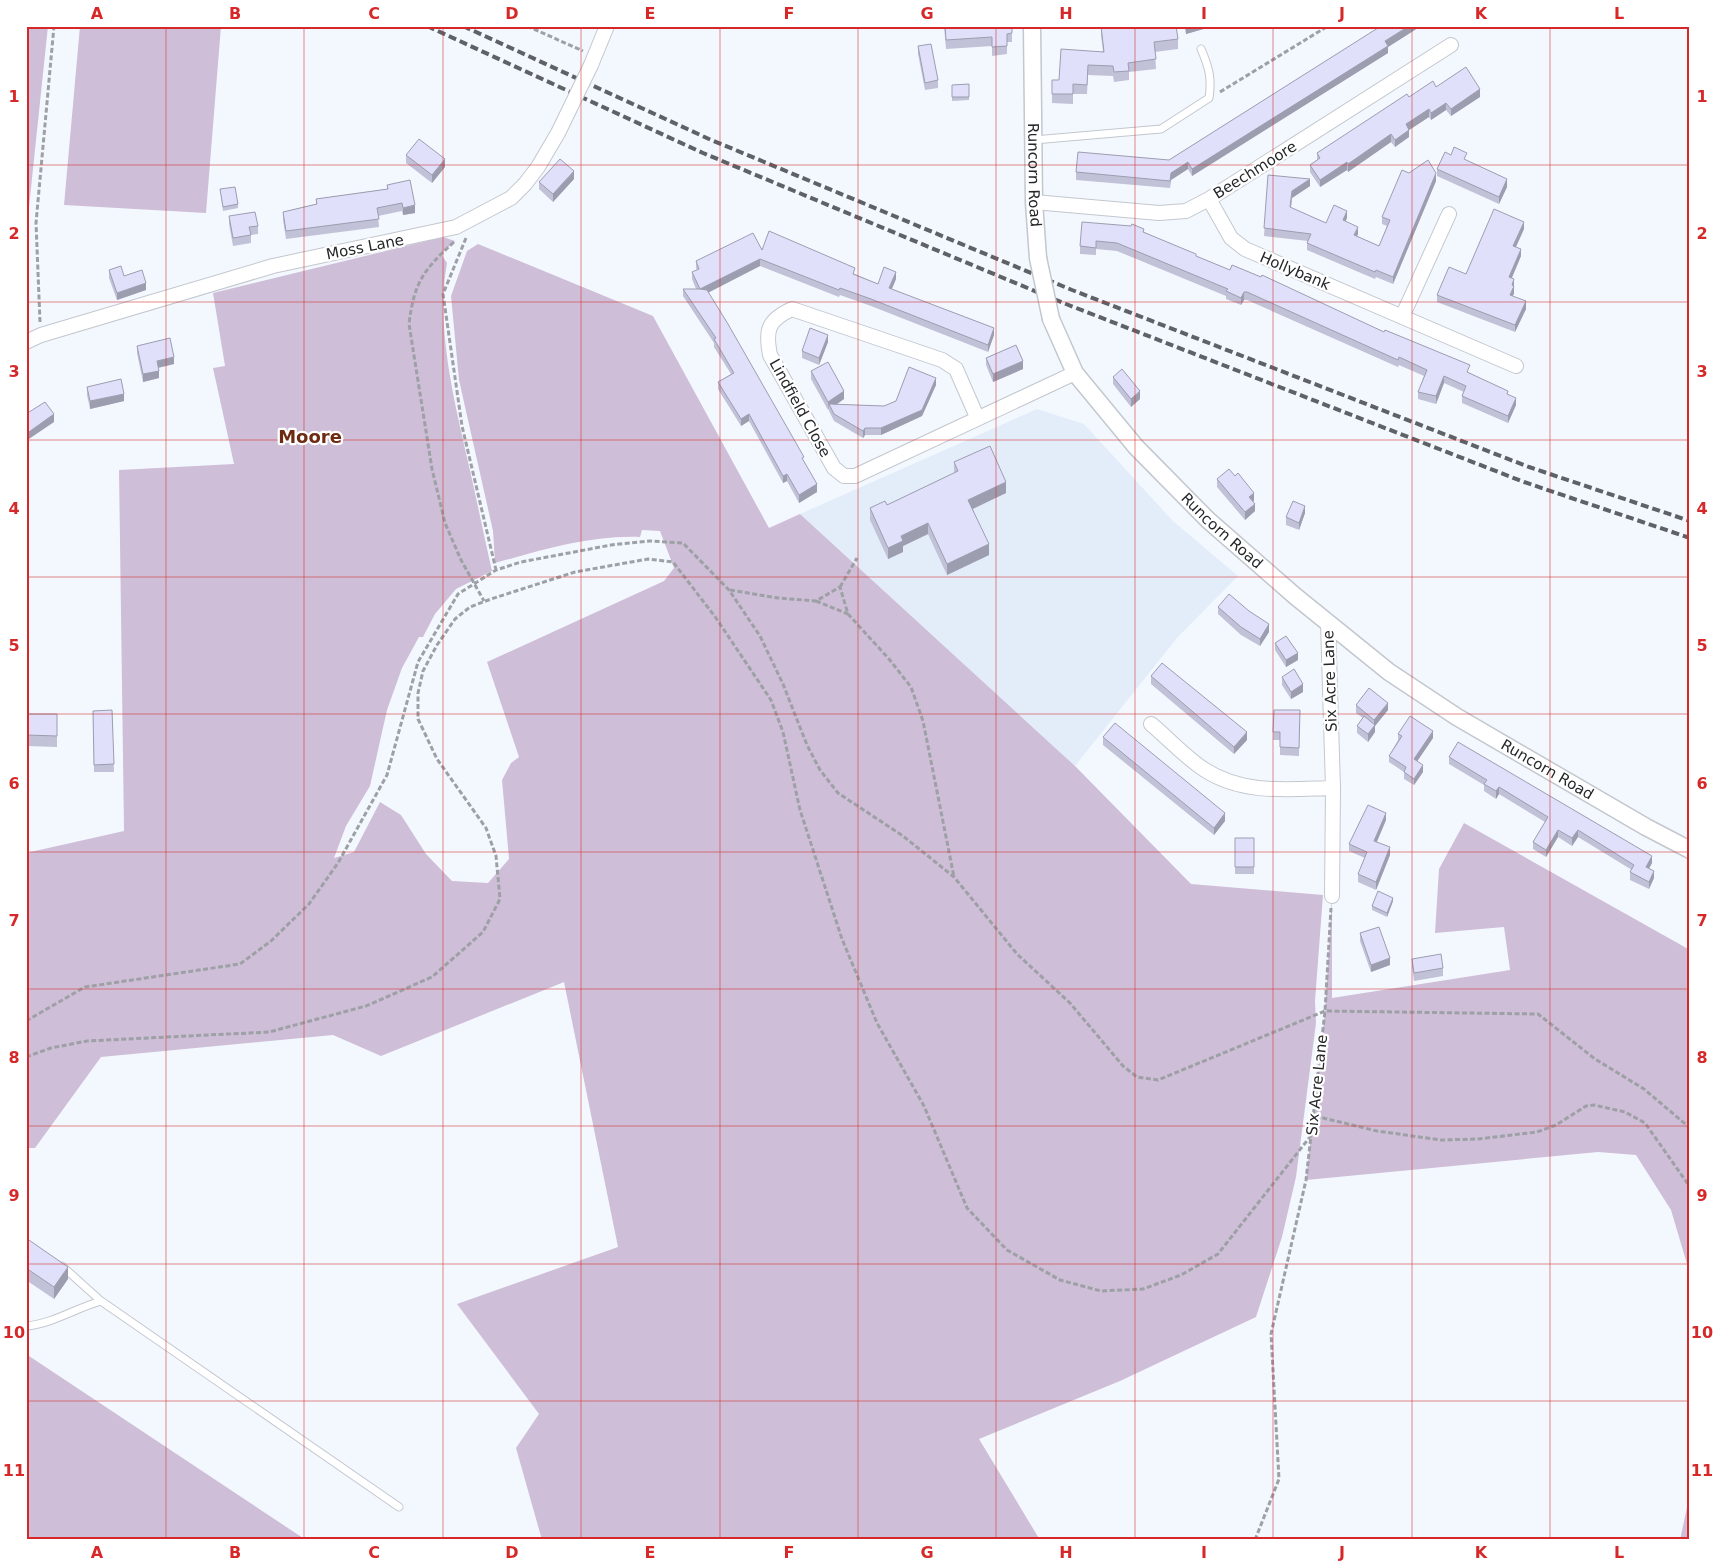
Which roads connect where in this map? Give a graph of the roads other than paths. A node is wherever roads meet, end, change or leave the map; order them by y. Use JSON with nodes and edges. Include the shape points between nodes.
{"nodes":[{"id":1,"x":607,"y":26,"type":"edge"},
{"id":2,"x":1032,"y":26,"type":"edge"},
{"id":3,"x":1451,"y":45,"type":"dead end"},
{"id":4,"x":1201,"y":49,"type":"dead end"},
{"id":5,"x":1034,"y":140,"type":"junction"},
{"id":6,"x":1209,"y":199,"type":"junction"},
{"id":7,"x":1034,"y":202,"type":"junction"},
{"id":8,"x":1449,"y":214,"type":"dead end"},
{"id":9,"x":1402,"y":317,"type":"junction"},
{"id":10,"x":26,"y":342,"type":"edge"},
{"id":11,"x":1516,"y":366,"type":"dead end"},
{"id":12,"x":1075,"y":373,"type":"junction"},
{"id":13,"x":977,"y":418,"type":"junction"},
{"id":14,"x":1328,"y":622,"type":"junction"},
{"id":15,"x":1152,"y":724,"type":"dead end"},
{"id":16,"x":1333,"y":788,"type":"junction"},
{"id":17,"x":1690,"y":850,"type":"edge"},
{"id":18,"x":1332,"y":896,"type":"road end"},
{"id":19,"x":51,"y":1258,"type":"edge"},
{"id":20,"x":101,"y":1301,"type":"junction"},
{"id":21,"x":26,"y":1326,"type":"edge"},
{"id":22,"x":399,"y":1507,"type":"dead end"}],
"edges":[{"from":1,"to":10,"type":"street","name":"Moss Lane","bridge":true,"via":[[558,133],[526,184],[510,198],[470,220],[425,235],[273,266]]},
{"from":2,"to":5,"type":"street","name":"Runcorn Road"},
{"from":3,"to":6,"type":"street","name":"Beechmoore"},
{"from":4,"to":5,"type":"lane","via":[[1210,67],[1209,98],[1161,129]]},
{"from":5,"to":7,"type":"street","name":"Runcorn Road"},
{"from":6,"to":7,"type":"street","name":"Beechmoore","via":[[1186,211],[1159,213]]},
{"from":6,"to":9,"type":"street","name":"Hollybank","via":[[1231,238],[1244,249]]},
{"from":7,"to":12,"type":"street","name":"Runcorn Road","bridge":true,"via":[[1038,258],[1051,319]]},
{"from":8,"to":9,"type":"street"},
{"from":9,"to":11,"type":"street","name":"Hollybank"},
{"from":12,"to":13,"type":"street","name":"Lindfield Close"},
{"from":12,"to":14,"type":"street","name":"Runcorn Road","via":[[1136,448],[1202,514]]},
{"from":13,"to":13,"type":"street","name":"Lindfield Close","via":[[856,476],[844,476],[834,468],[770,355],[767,340],[770,324],[780,314],[792,309],[942,360],[956,369]]},
{"from":14,"to":16,"type":"street","name":"Six Acre Lane"},
{"from":14,"to":17,"type":"street","name":"Runcorn Road","via":[[1389,672],[1457,716]]},
{"from":15,"to":16,"type":"street","via":[[1205,770],[1232,782],[1259,790]]},
{"from":16,"to":18,"type":"street","name":"Six Acre Lane"},
{"from":19,"to":20,"type":"lane"},
{"from":20,"to":21,"type":"lane"},
{"from":20,"to":22,"type":"lane"}]}
